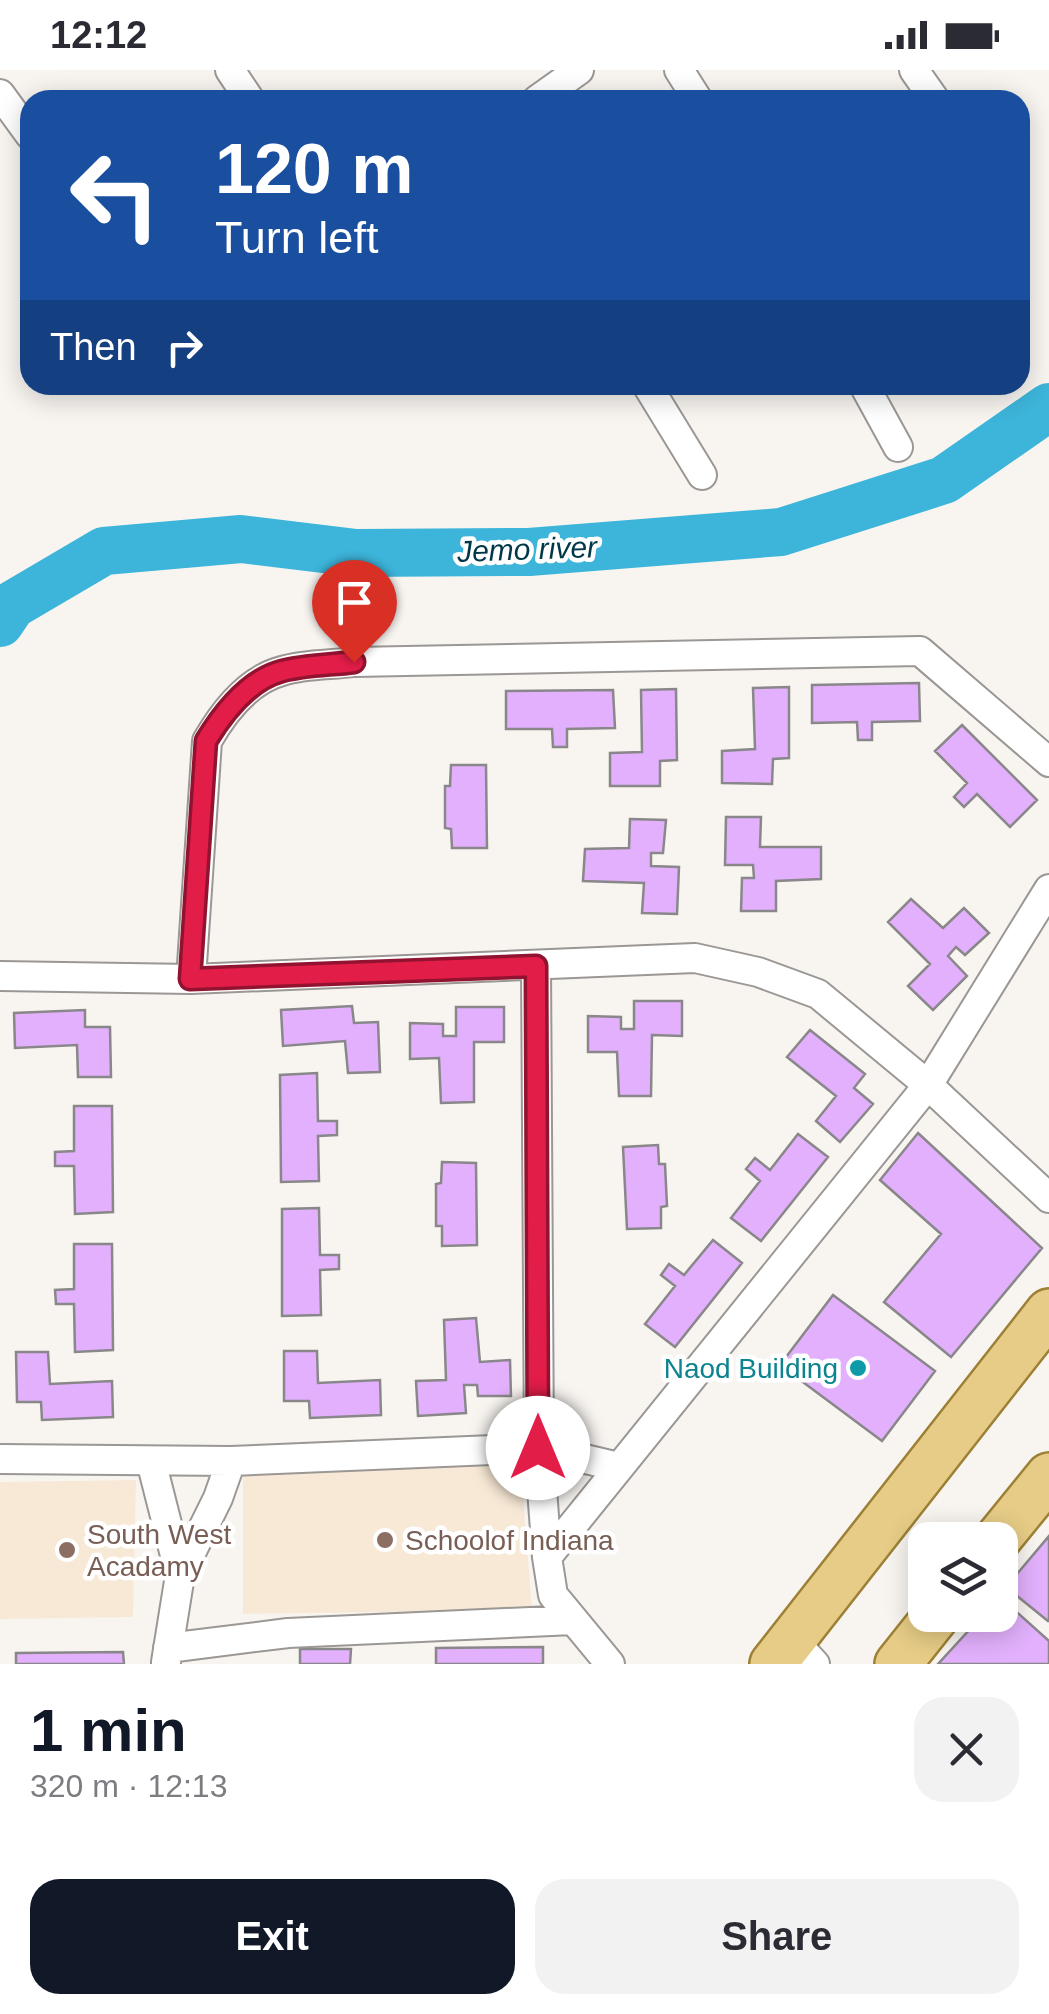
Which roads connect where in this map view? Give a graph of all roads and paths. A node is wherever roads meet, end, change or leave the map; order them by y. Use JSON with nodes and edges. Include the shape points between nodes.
{"nodes":[{"id":1,"x":579,"y":70,"type":"edge"},
{"id":2,"x":551,"y":90,"type":"edge"},
{"id":3,"x":0,"y":94,"type":"edge"},
{"id":4,"x":20,"y":121,"type":"edge"},
{"id":5,"x":653,"y":395,"type":"edge"},
{"id":6,"x":869,"y":395,"type":"edge"},
{"id":7,"x":898,"y":448,"type":"dead end"},
{"id":8,"x":702,"y":474,"type":"dead end"},
{"id":9,"x":1049,"y":762,"type":"edge"},
{"id":10,"x":1049,"y":889,"type":"edge"},
{"id":11,"x":536,"y":966,"type":"junction"},
{"id":12,"x":0,"y":976,"type":"edge"},
{"id":13,"x":190,"y":979,"type":"junction"},
{"id":14,"x":928,"y":1085,"type":"junction"},
{"id":15,"x":1049,"y":1198,"type":"edge"},
{"id":16,"x":1049,"y":1312,"type":"edge"},
{"id":17,"x":538,"y":1448,"type":"junction"},
{"id":18,"x":0,"y":1459,"type":"edge"},
{"id":19,"x":151,"y":1461,"type":"junction"},
{"id":20,"x":231,"y":1461,"type":"junction"},
{"id":21,"x":619,"y":1467,"type":"junction"},
{"id":22,"x":1049,"y":1476,"type":"edge"},
{"id":23,"x":1012,"y":1522,"type":"edge"},
{"id":24,"x":547,"y":1558,"type":"junction"},
{"id":25,"x":180,"y":1575,"type":"junction"},
{"id":26,"x":573,"y":1620,"type":"junction"},
{"id":27,"x":923,"y":1632,"type":"edge"},
{"id":28,"x":167,"y":1656,"type":"edge"},
{"id":29,"x":794,"y":1656,"type":"edge"},
{"id":30,"x":610,"y":1664,"type":"edge"},
{"id":31,"x":898,"y":1664,"type":"edge"}],
"edges":[{"from":1,"to":2,"type":"street"},
{"from":3,"to":4,"type":"street"},
{"from":5,"to":8,"type":"street"},
{"from":6,"to":7,"type":"street"},
{"from":9,"to":13,"type":"street","via":[[920,651],[354,662],[280,671],[244,693],[206,741]]},
{"from":10,"to":14,"type":"street"},
{"from":11,"to":13,"type":"street"},
{"from":11,"to":14,"type":"street","via":[[695,958],[758,972],[818,994]]},
{"from":11,"to":17,"type":"street"},
{"from":12,"to":13,"type":"street"},
{"from":14,"to":15,"type":"street"},
{"from":14,"to":21,"type":"street"},
{"from":16,"to":29,"type":"main road"},
{"from":17,"to":20,"type":"street"},
{"from":17,"to":21,"type":"street"},
{"from":17,"to":24,"type":"street"},
{"from":18,"to":19,"type":"street"},
{"from":19,"to":20,"type":"street"},
{"from":19,"to":25,"type":"street"},
{"from":20,"to":25,"type":"street"},
{"from":21,"to":24,"type":"street"},
{"from":22,"to":23,"type":"main road"},
{"from":24,"to":26,"type":"street","via":[[553,1595]]},
{"from":25,"to":28,"type":"street"},
{"from":26,"to":28,"type":"street","via":[[288,1633]]},
{"from":26,"to":30,"type":"street"},
{"from":27,"to":31,"type":"main road"}]}
